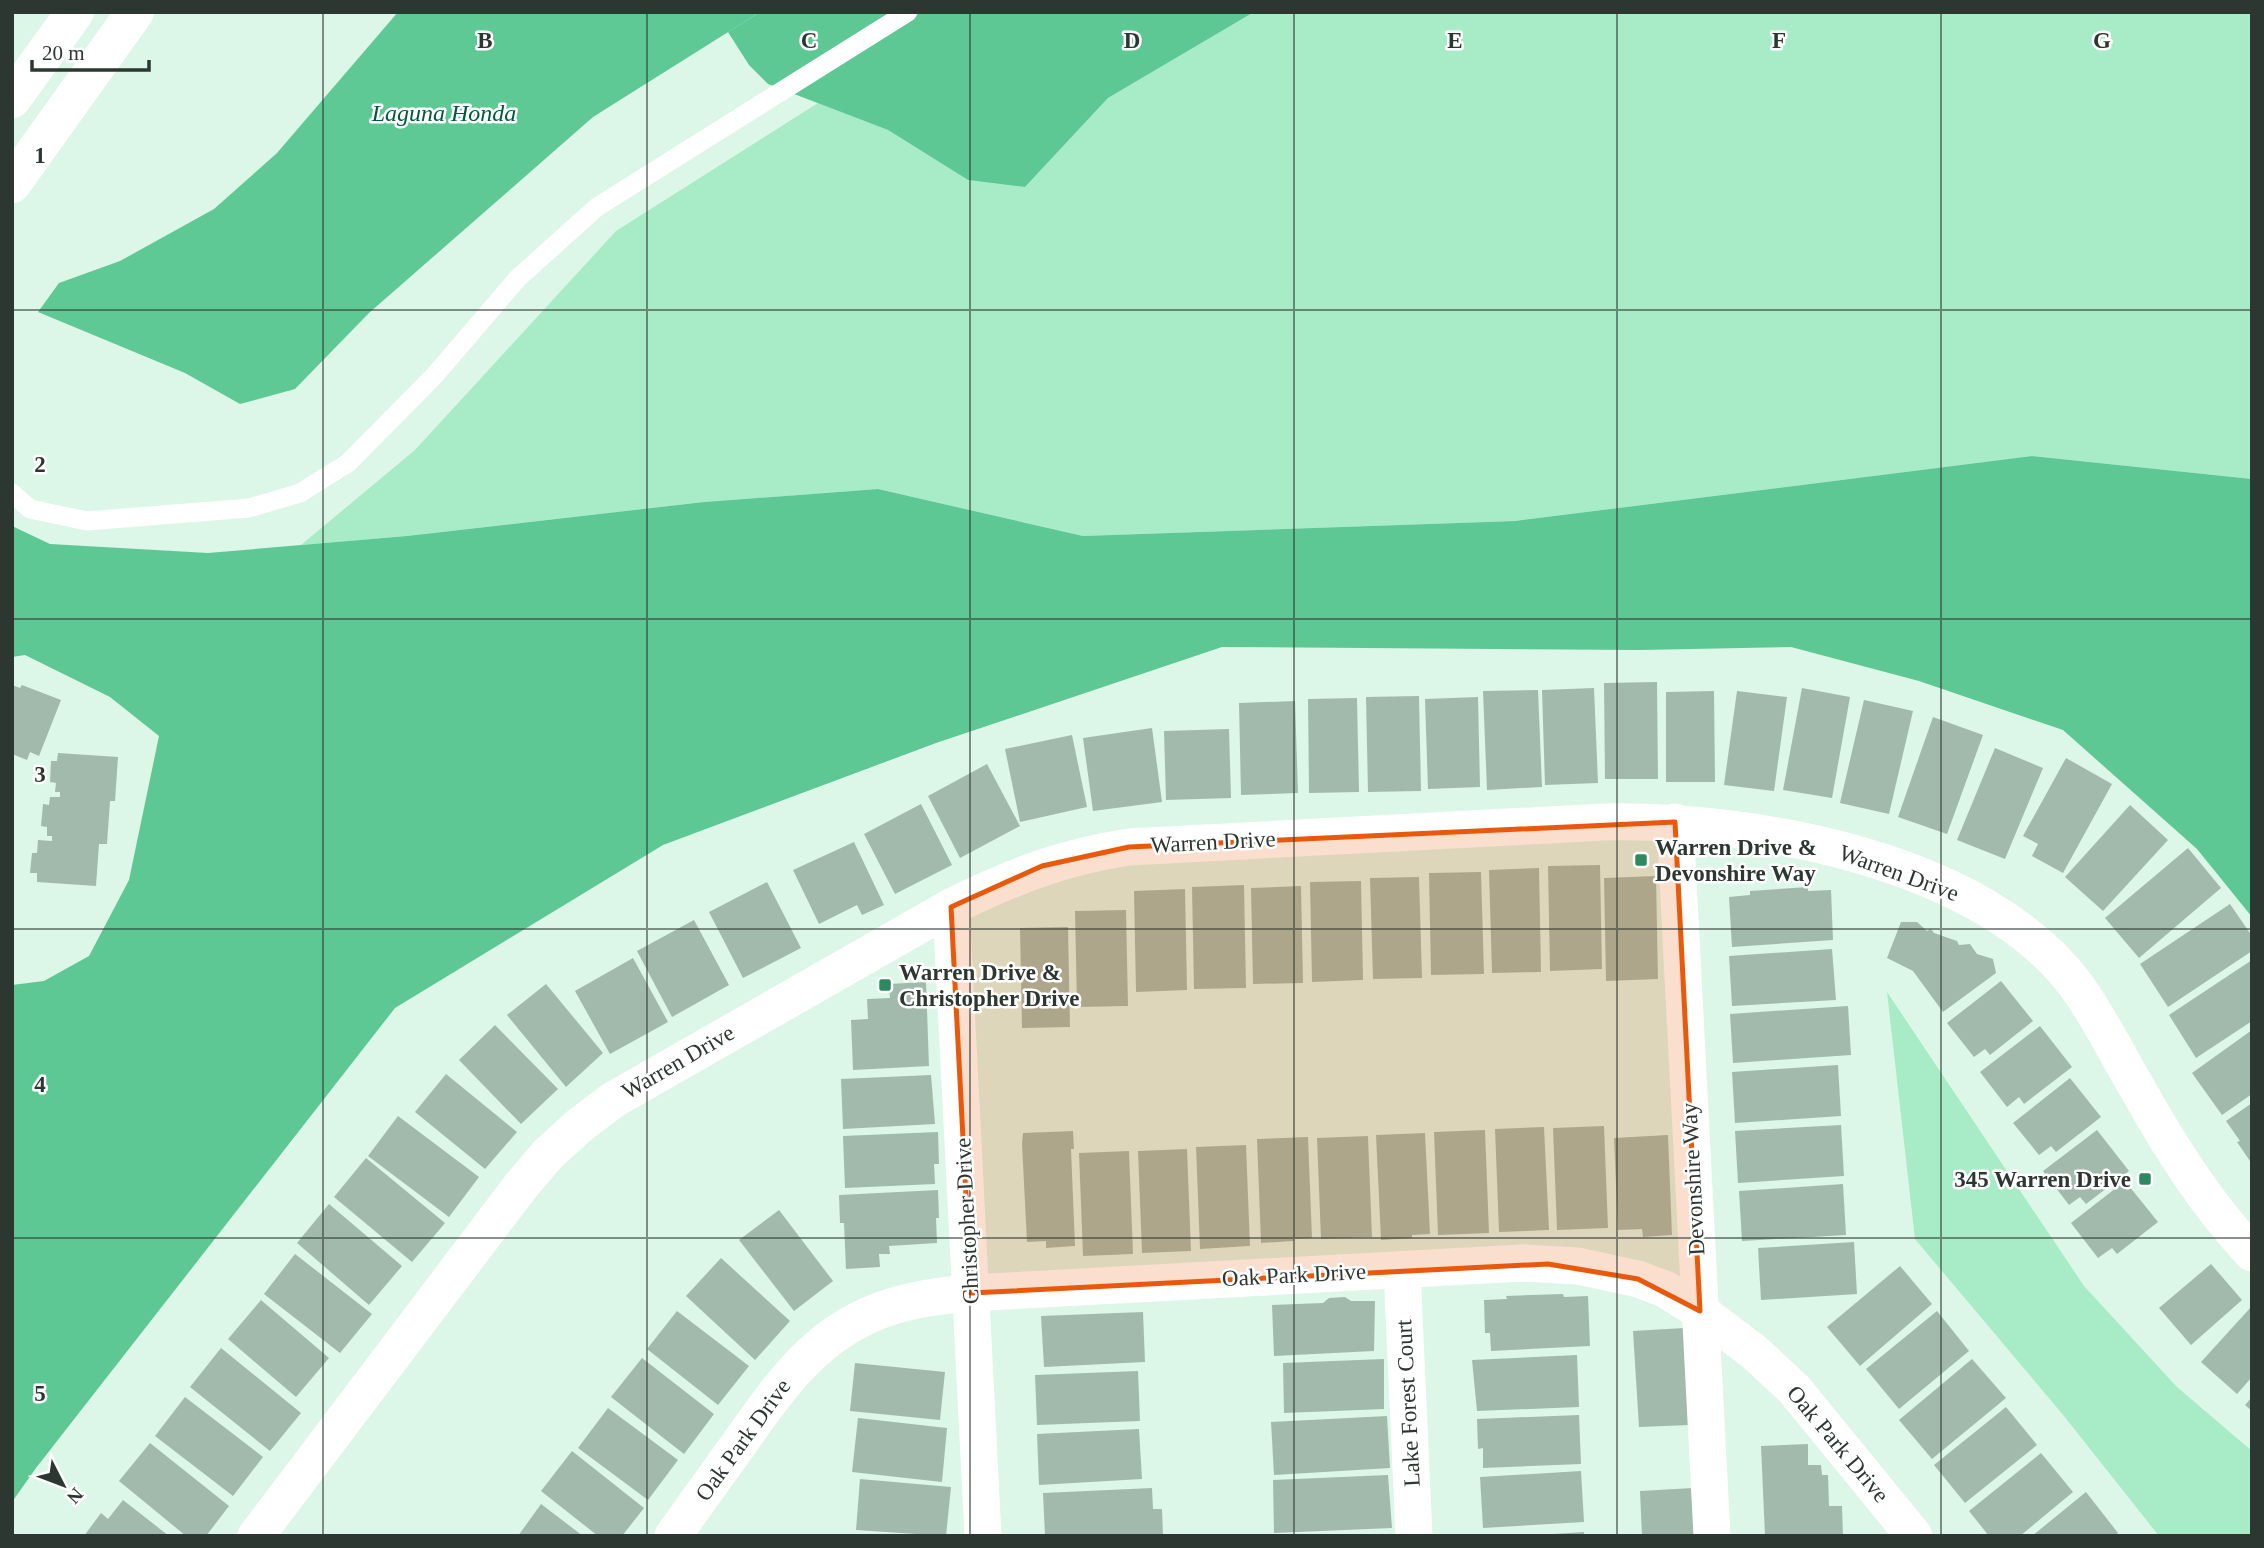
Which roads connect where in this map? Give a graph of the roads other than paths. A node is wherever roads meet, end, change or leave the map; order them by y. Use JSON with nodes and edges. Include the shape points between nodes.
{"nodes":[{"id":1,"x":75,"y":12,"type":"edge"},
{"id":2,"x":135,"y":12,"type":"edge"},
{"id":3,"x":908,"y":12,"type":"edge"},
{"id":4,"x":12,"y":99,"type":"edge"},
{"id":5,"x":12,"y":184,"type":"edge"},
{"id":6,"x":12,"y":493,"type":"edge"},
{"id":7,"x":1675,"y":821,"type":"junction"},
{"id":8,"x":951,"y":907,"type":"junction"},
{"id":9,"x":2252,"y":1253,"type":"edge"},
{"id":10,"x":1402,"y":1269,"type":"junction"},
{"id":11,"x":971,"y":1293,"type":"junction"},
{"id":12,"x":1700,"y":1311,"type":"junction"},
{"id":13,"x":256,"y":1536,"type":"edge"},
{"id":14,"x":673,"y":1536,"type":"edge"},
{"id":15,"x":983,"y":1536,"type":"edge"},
{"id":16,"x":1414,"y":1536,"type":"edge"},
{"id":17,"x":1712,"y":1536,"type":"edge"},
{"id":18,"x":1914,"y":1536,"type":"edge"}],
"edges":[{"from":1,"to":4,"type":"main road"},
{"from":2,"to":5,"type":"main road"},
{"from":3,"to":6,"type":"lane","via":[[597,207],[517,278],[435,375],[348,463],[300,493],[249,508],[87,521],[30,509]]},
{"from":7,"to":8,"type":"street","name":"Warren Drive","via":[[1129,846],[1042,866]]},
{"from":7,"to":9,"type":"street","name":"Warren Drive","via":[[1768,833],[1895,866],[1978,904],[2032,940],[2057,962],[2093,1010],[2189,1174]]},
{"from":7,"to":12,"type":"street","name":"Devonshire Way"},
{"from":8,"to":11,"type":"street","name":"Christopher Drive"},
{"from":8,"to":13,"type":"street","name":"Warren Drive","via":[[644,1081],[580,1125],[520,1187]]},
{"from":10,"to":11,"type":"street","name":"Oak Park Drive"},
{"from":10,"to":12,"type":"street","name":"Oak Park Drive","via":[[1522,1263],[1578,1266],[1638,1279]]},
{"from":10,"to":16,"type":"street","name":"Lake Forest Court"},
{"from":11,"to":14,"type":"street","name":"Oak Park Drive","via":[[940,1295],[884,1309],[829,1338],[785,1381]]},
{"from":11,"to":15,"type":"street","name":"Christopher Drive"},
{"from":12,"to":17,"type":"street","name":"Devonshire Way"},
{"from":12,"to":18,"type":"street","name":"Oak Park Drive","via":[[1794,1389]]}]}
